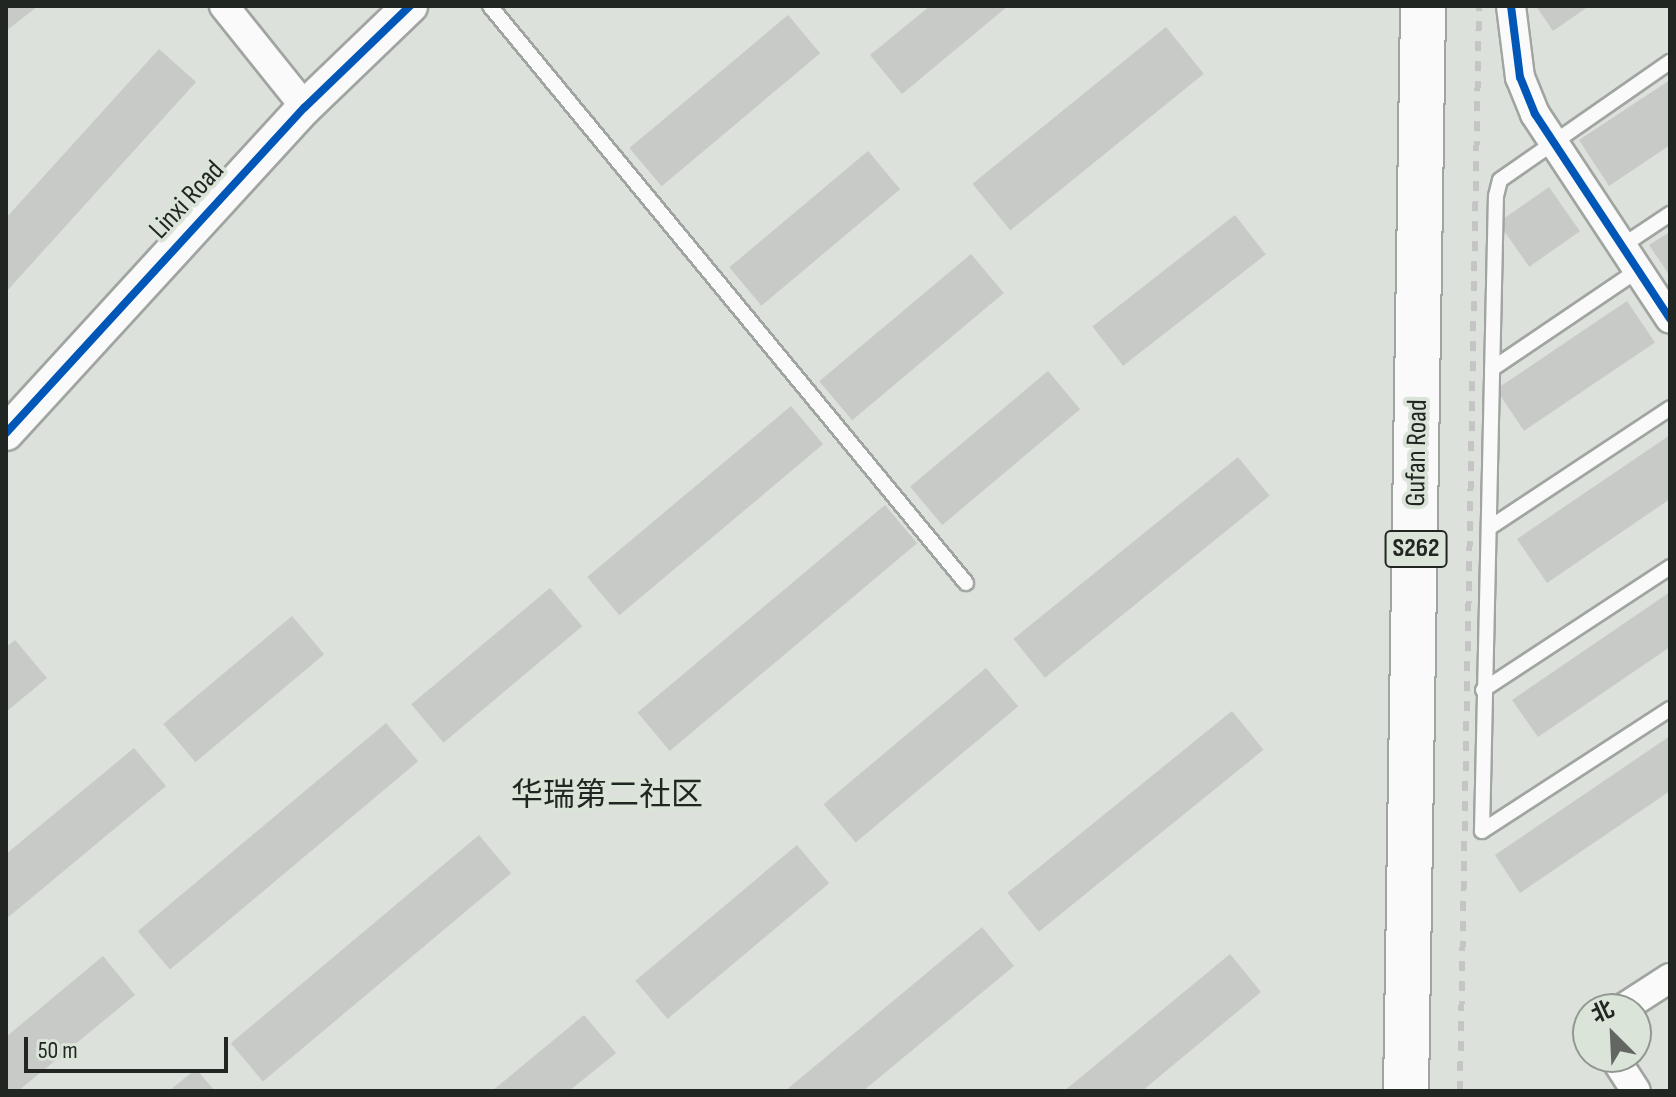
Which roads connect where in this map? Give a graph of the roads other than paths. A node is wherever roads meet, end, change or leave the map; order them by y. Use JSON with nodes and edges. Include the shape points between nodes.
{"nodes":[{"id":1,"x":224,"y":6,"type":"edge"},
{"id":2,"x":410,"y":6,"type":"edge"},
{"id":3,"x":490,"y":6,"type":"edge"},
{"id":4,"x":1423,"y":6,"type":"edge"},
{"id":5,"x":1511,"y":6,"type":"edge"},
{"id":6,"x":1670,"y":62,"type":"edge"},
{"id":7,"x":305,"y":107,"type":"junction"},
{"id":8,"x":1553,"y":141,"type":"junction"},
{"id":9,"x":1670,"y":214,"type":"edge"},
{"id":10,"x":1622,"y":246,"type":"junction"},
{"id":11,"x":1637,"y":271,"type":"junction"},
{"id":12,"x":1670,"y":319,"type":"edge"},
{"id":13,"x":1492,"y":369,"type":"junction"},
{"id":14,"x":1670,"y":408,"type":"edge"},
{"id":15,"x":6,"y":433,"type":"edge"},
{"id":16,"x":1489,"y":528,"type":"junction"},
{"id":17,"x":1670,"y":567,"type":"edge"},
{"id":18,"x":966,"y":583,"type":"dead end"},
{"id":19,"x":1483,"y":690,"type":"junction"},
{"id":20,"x":1670,"y":709,"type":"edge"},
{"id":21,"x":1670,"y":978,"type":"edge"},
{"id":22,"x":1647,"y":993,"type":"edge"},
{"id":23,"x":1624,"y":1073,"type":"edge"},
{"id":24,"x":1406,"y":1091,"type":"edge"},
{"id":25,"x":1636,"y":1091,"type":"edge"}],
"edges":[{"from":1,"to":7,"type":"street"},
{"from":2,"to":7,"type":"street","name":"Linxi Road"},
{"from":3,"to":18,"type":"lane"},
{"from":4,"to":24,"type":"main road","name":"Gufan Road","number":"S262"},
{"from":5,"to":8,"type":"street","via":[[1520,77]]},
{"from":6,"to":8,"type":"lane"},
{"from":7,"to":15,"type":"street","name":"Linxi Road"},
{"from":8,"to":10,"type":"street"},
{"from":8,"to":13,"type":"lane","via":[[1500,180]]},
{"from":9,"to":10,"type":"lane"},
{"from":10,"to":11,"type":"street"},
{"from":11,"to":12,"type":"street"},
{"from":11,"to":13,"type":"lane"},
{"from":13,"to":16,"type":"lane"},
{"from":14,"to":16,"type":"lane"},
{"from":16,"to":19,"type":"lane"},
{"from":17,"to":19,"type":"lane"},
{"from":19,"to":20,"type":"lane","via":[[1482,831]]},
{"from":21,"to":22,"type":"street"},
{"from":23,"to":25,"type":"street"}]}
